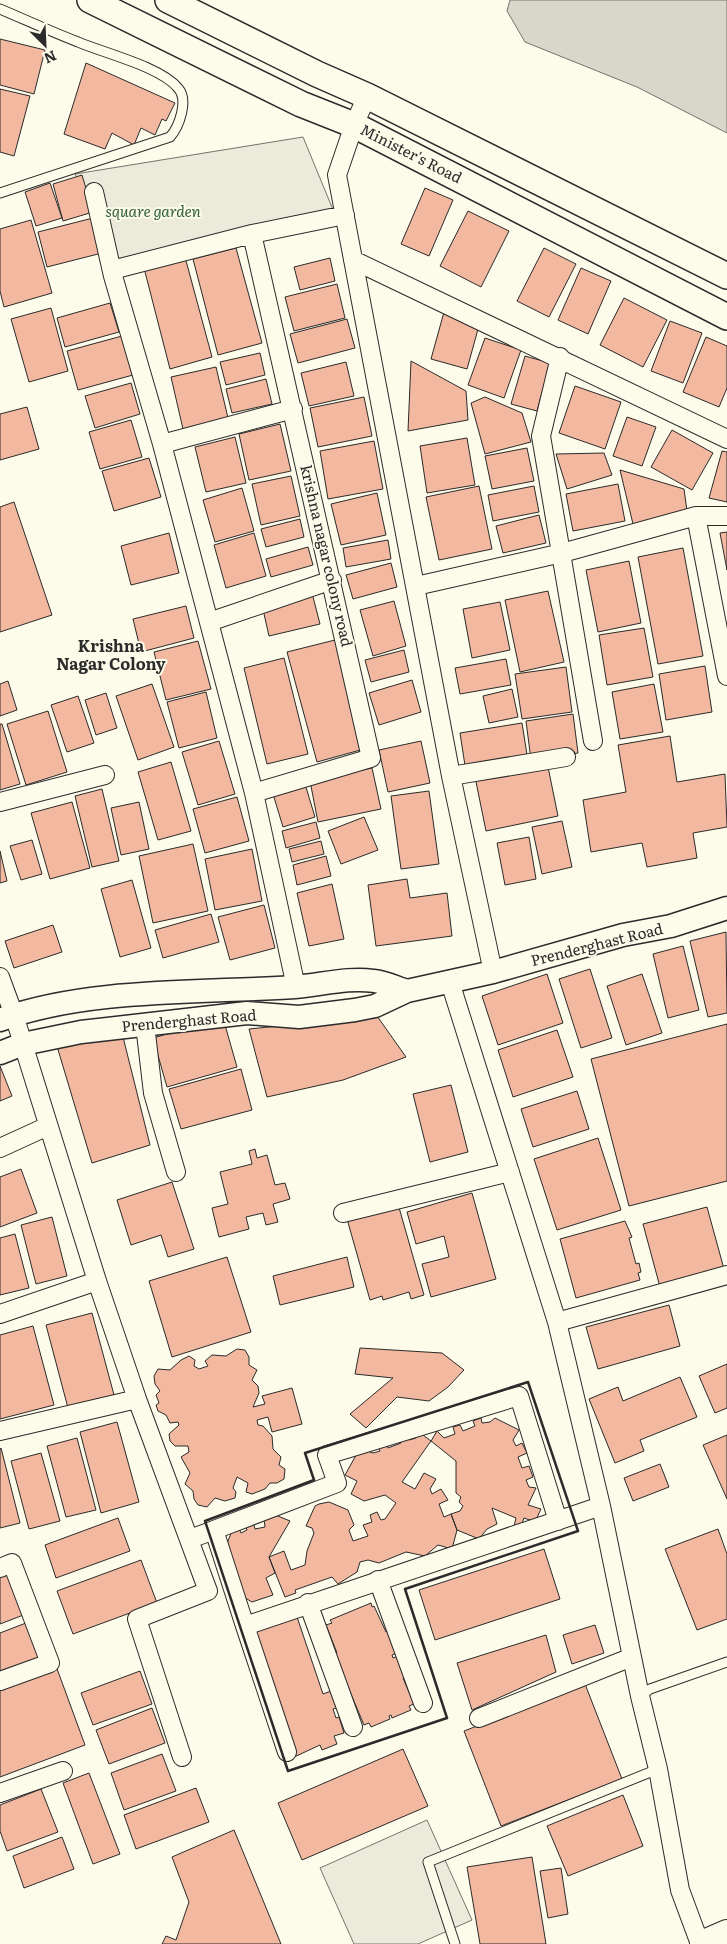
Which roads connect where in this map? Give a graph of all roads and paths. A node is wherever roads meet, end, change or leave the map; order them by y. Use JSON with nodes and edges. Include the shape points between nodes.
{"nodes":[{"id":1,"x":90,"y":0,"type":"edge"},
{"id":2,"x":168,"y":0,"type":"edge"},
{"id":3,"x":0,"y":9,"type":"edge"},
{"id":4,"x":366,"y":96,"type":"junction"},
{"id":5,"x":354,"y":125,"type":"junction"},
{"id":6,"x":94,"y":192,"type":"dead end"},
{"id":7,"x":0,"y":193,"type":"edge"},
{"id":8,"x":345,"y":215,"type":"junction"},
{"id":9,"x":252,"y":234,"type":"junction"},
{"id":10,"x":354,"y":260,"type":"junction"},
{"id":11,"x":112,"y":270,"type":"junction"},
{"id":12,"x":727,"y":276,"type":"edge"},
{"id":13,"x":727,"y":317,"type":"edge"},
{"id":14,"x":560,"y":358,"type":"junction"},
{"id":15,"x":293,"y":409,"type":"junction"},
{"id":16,"x":727,"y":439,"type":"edge"},
{"id":17,"x":162,"y":444,"type":"junction"},
{"id":18,"x":696,"y":516,"type":"junction"},
{"id":19,"x":727,"y":516,"type":"edge"},
{"id":20,"x":562,"y":553,"type":"junction"},
{"id":21,"x":332,"y":580,"type":"junction"},
{"id":22,"x":416,"y":586,"type":"junction"},
{"id":23,"x":209,"y":622,"type":"junction"},
{"id":24,"x":727,"y":676,"type":"edge"},
{"id":25,"x":593,"y":741,"type":"dead end"},
{"id":26,"x":566,"y":757,"type":"dead end"},
{"id":27,"x":105,"y":775,"type":"dead end"},
{"id":28,"x":451,"y":776,"type":"junction"},
{"id":29,"x":254,"y":793,"type":"junction"},
{"id":30,"x":0,"y":802,"type":"edge"},
{"id":31,"x":727,"y":908,"type":"edge"},
{"id":32,"x":494,"y":972,"type":"junction"},
{"id":33,"x":0,"y":977,"type":"edge"},
{"id":34,"x":450,"y":982,"type":"junction"},
{"id":35,"x":296,"y":987,"type":"junction"},
{"id":36,"x":407,"y":991,"type":"junction"},
{"id":37,"x":7,"y":1018,"type":"edge"},
{"id":38,"x":145,"y":1025,"type":"junction"},
{"id":39,"x":23,"y":1044,"type":"junction"},
{"id":40,"x":0,"y":1053,"type":"edge"},
{"id":41,"x":48,"y":1126,"type":"junction"},
{"id":42,"x":0,"y":1148,"type":"edge"},
{"id":43,"x":176,"y":1172,"type":"dead end"},
{"id":44,"x":510,"y":1172,"type":"junction"},
{"id":45,"x":343,"y":1213,"type":"dead end"},
{"id":46,"x":727,"y":1275,"type":"edge"},
{"id":47,"x":97,"y":1281,"type":"junction"},
{"id":48,"x":0,"y":1314,"type":"edge"},
{"id":49,"x":557,"y":1322,"type":"junction"},
{"id":50,"x":137,"y":1399,"type":"junction"},
{"id":51,"x":0,"y":1431,"type":"edge"},
{"id":52,"x":601,"y":1506,"type":"junction"},
{"id":53,"x":558,"y":1521,"type":"junction"},
{"id":54,"x":214,"y":1530,"type":"junction"},
{"id":55,"x":190,"y":1539,"type":"junction"},
{"id":56,"x":0,"y":1568,"type":"edge"},
{"id":57,"x":378,"y":1580,"type":"junction"},
{"id":58,"x":308,"y":1603,"type":"junction"},
{"id":59,"x":245,"y":1626,"type":"junction"},
{"id":60,"x":632,"y":1657,"type":"junction"},
{"id":61,"x":727,"y":1662,"type":"edge"},
{"id":62,"x":0,"y":1681,"type":"edge"},
{"id":63,"x":640,"y":1696,"type":"junction"},
{"id":64,"x":423,"y":1703,"type":"dead end"},
{"id":65,"x":479,"y":1718,"type":"dead end"},
{"id":66,"x":353,"y":1727,"type":"dead end"},
{"id":67,"x":287,"y":1752,"type":"dead end"},
{"id":68,"x":182,"y":1757,"type":"dead end"},
{"id":69,"x":658,"y":1769,"type":"junction"},
{"id":70,"x":63,"y":1771,"type":"dead end"},
{"id":71,"x":0,"y":1793,"type":"edge"},
{"id":72,"x":727,"y":1934,"type":"edge"},
{"id":73,"x":455,"y":1944,"type":"edge"},
{"id":74,"x":700,"y":1944,"type":"edge"},
{"id":75,"x":704,"y":1944,"type":"edge"}],
"edges":[{"from":1,"to":5,"type":"main road","name":"Minister's Road","via":[[301,104]]},
{"from":2,"to":4,"type":"main road"},
{"from":3,"to":7,"type":"lane","via":[[164,75],[180,89],[183,101],[177,130],[170,137]]},
{"from":4,"to":5,"type":"street"},
{"from":4,"to":12,"type":"main road"},
{"from":5,"to":8,"type":"street","via":[[337,175]]},
{"from":5,"to":13,"type":"main road","name":"Minister's Road"},
{"from":6,"to":11,"type":"street"},
{"from":8,"to":9,"type":"street"},
{"from":8,"to":10,"type":"street"},
{"from":9,"to":11,"type":"street"},
{"from":9,"to":15,"type":"street","name":"krishna nagar colony road"},
{"from":10,"to":14,"type":"street"},
{"from":10,"to":22,"type":"street"},
{"from":11,"to":17,"type":"street"},
{"from":14,"to":16,"type":"street"},
{"from":14,"to":20,"type":"street","via":[[541,436]]},
{"from":15,"to":17,"type":"street"},
{"from":15,"to":21,"type":"street","name":"krishna nagar colony road"},
{"from":17,"to":23,"type":"street"},
{"from":18,"to":19,"type":"street"},
{"from":18,"to":20,"type":"street"},
{"from":18,"to":24,"type":"street"},
{"from":20,"to":22,"type":"street"},
{"from":20,"to":25,"type":"street"},
{"from":21,"to":23,"type":"street"},
{"from":21,"to":29,"type":"street","name":"krishna nagar colony road","via":[[371,758]]},
{"from":22,"to":28,"type":"street"},
{"from":23,"to":29,"type":"street"},
{"from":26,"to":28,"type":"street"},
{"from":27,"to":30,"type":"street"},
{"from":28,"to":32,"type":"street"},
{"from":29,"to":35,"type":"street"},
{"from":31,"to":32,"type":"street","name":"Prenderghast Road","via":[[671,926],[623,935]]},
{"from":32,"to":34,"type":"street","name":"Prenderghast Road"},
{"from":33,"to":37,"type":"street"},
{"from":34,"to":36,"type":"street","name":"Prenderghast Road"},
{"from":34,"to":44,"type":"street"},
{"from":35,"to":36,"type":"street","name":"Prenderghast Road","via":[[354,980],[375,981]]},
{"from":35,"to":37,"type":"street","name":"Prenderghast Road","via":[[76,1002]]},
{"from":36,"to":38,"type":"street","name":"Prenderghast Road","via":[[375,1006],[355,1010],[299,1017],[247,1013]]},
{"from":37,"to":39,"type":"street"},
{"from":38,"to":39,"type":"street","name":"Prenderghast Road","via":[[81,1032]]},
{"from":38,"to":43,"type":"street","via":[[154,1093]]},
{"from":39,"to":40,"type":"street","name":"Prenderghast Road"},
{"from":39,"to":41,"type":"street"},
{"from":41,"to":42,"type":"street"},
{"from":41,"to":47,"type":"street"},
{"from":44,"to":45,"type":"street"},
{"from":44,"to":49,"type":"street"},
{"from":46,"to":49,"type":"street"},
{"from":47,"to":48,"type":"street"},
{"from":47,"to":50,"type":"street"},
{"from":49,"to":52,"type":"street"},
{"from":50,"to":51,"type":"street"},
{"from":50,"to":55,"type":"street"},
{"from":52,"to":53,"type":"street"},
{"from":52,"to":60,"type":"street"},
{"from":53,"to":54,"type":"street","via":[[519,1396],[327,1455],[336,1483]]},
{"from":53,"to":57,"type":"street"},
{"from":54,"to":55,"type":"street"},
{"from":54,"to":59,"type":"street"},
{"from":55,"to":68,"type":"street","via":[[208,1591],[137,1620]]},
{"from":56,"to":62,"type":"street","via":[[12,1563],[50,1663]]},
{"from":57,"to":58,"type":"street"},
{"from":57,"to":64,"type":"street"},
{"from":58,"to":59,"type":"street"},
{"from":58,"to":66,"type":"street"},
{"from":59,"to":67,"type":"street"},
{"from":60,"to":63,"type":"street"},
{"from":60,"to":65,"type":"street"},
{"from":61,"to":63,"type":"lane","via":[[650,1689]]},
{"from":63,"to":69,"type":"street"},
{"from":69,"to":73,"type":"lane","via":[[428,1862]]},
{"from":69,"to":74,"type":"street","via":[[680,1890]]},
{"from":70,"to":71,"type":"street"},
{"from":72,"to":75,"type":"main road"}]}
